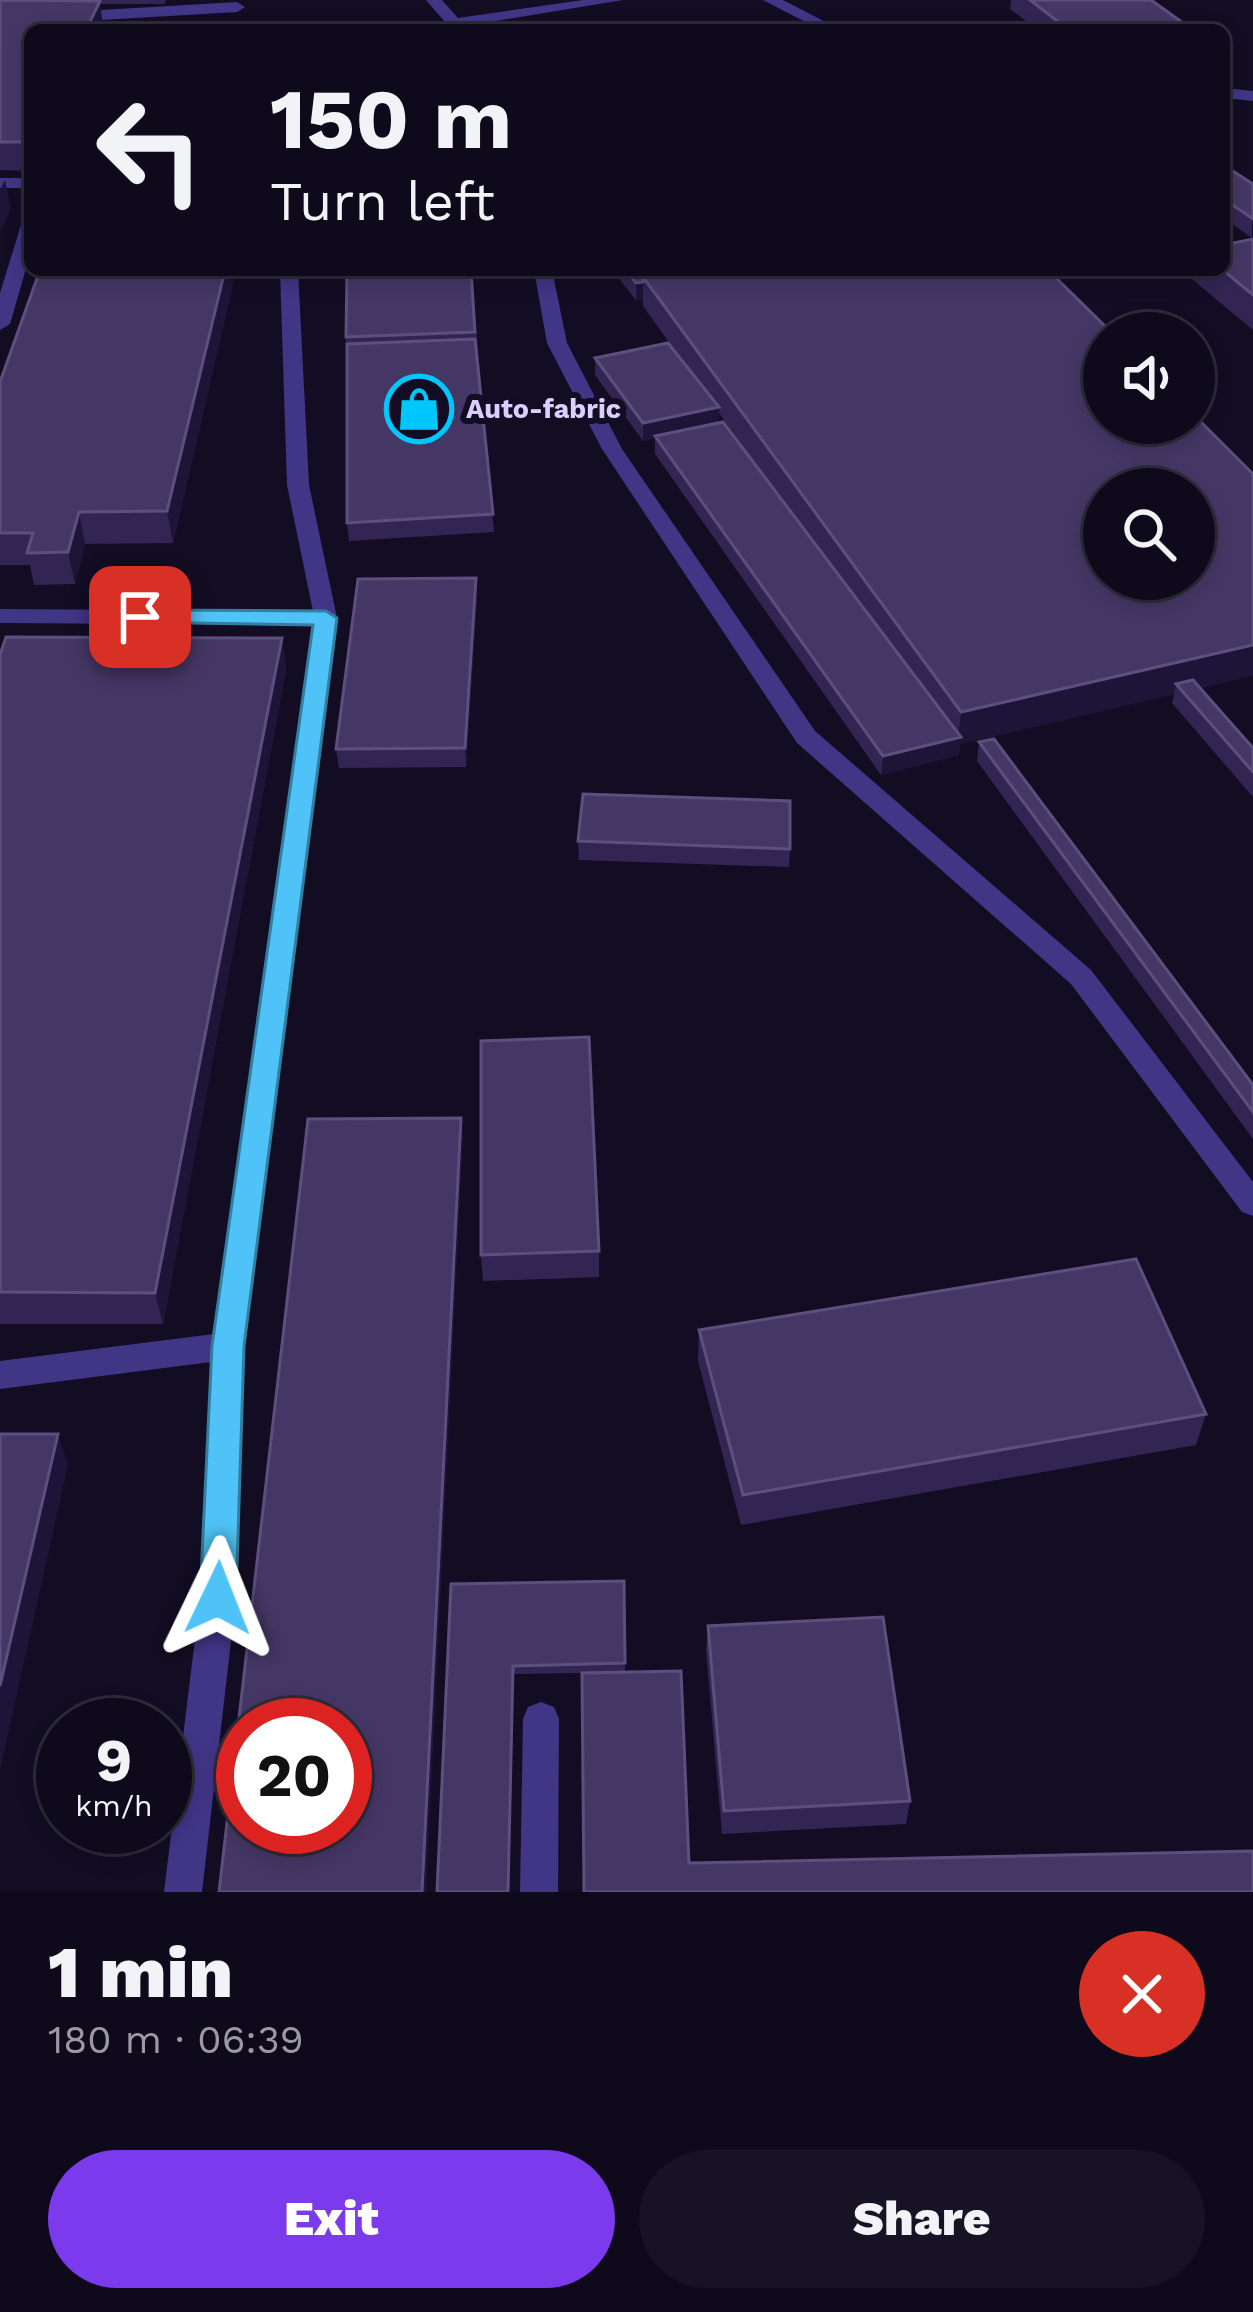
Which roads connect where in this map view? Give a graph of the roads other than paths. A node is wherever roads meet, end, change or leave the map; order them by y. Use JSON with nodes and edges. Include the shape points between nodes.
{"nodes":[{"id":1,"x":434,"y":0,"type":"edge"},
{"id":2,"x":615,"y":0,"type":"edge"},
{"id":3,"x":771,"y":0,"type":"edge"},
{"id":4,"x":0,"y":7,"type":"edge"},
{"id":5,"x":242,"y":9,"type":"edge"},
{"id":6,"x":454,"y":24,"type":"edge"},
{"id":7,"x":475,"y":24,"type":"edge"},
{"id":8,"x":821,"y":24,"type":"edge"},
{"id":9,"x":24,"y":245,"type":"edge"},
{"id":10,"x":289,"y":276,"type":"edge"},
{"id":11,"x":543,"y":276,"type":"edge"},
{"id":12,"x":0,"y":324,"type":"edge"},
{"id":13,"x":0,"y":616,"type":"edge"},
{"id":14,"x":326,"y":618,"type":"junction"},
{"id":15,"x":1253,"y":1204,"type":"edge"},
{"id":16,"x":228,"y":1346,"type":"junction"},
{"id":17,"x":0,"y":1375,"type":"edge"},
{"id":18,"x":541,"y":1719,"type":"dead end"},
{"id":19,"x":183,"y":1892,"type":"edge"},
{"id":20,"x":538,"y":1892,"type":"edge"}],
"edges":[{"from":1,"to":6,"type":"lane"},
{"from":2,"to":7,"type":"lane"},
{"from":3,"to":8,"type":"lane"},
{"from":4,"to":5,"type":"lane","via":[[84,16]]},
{"from":9,"to":12,"type":"lane"},
{"from":10,"to":14,"type":"lane","via":[[298,485]]},
{"from":11,"to":15,"type":"lane","via":[[557,344],[612,448],[806,737],[1082,977]]},
{"from":13,"to":14,"type":"lane"},
{"from":14,"to":16,"type":"lane"},
{"from":16,"to":17,"type":"lane"},
{"from":16,"to":19,"type":"lane","via":[[218,1598]]},
{"from":18,"to":20,"type":"lane"}]}
